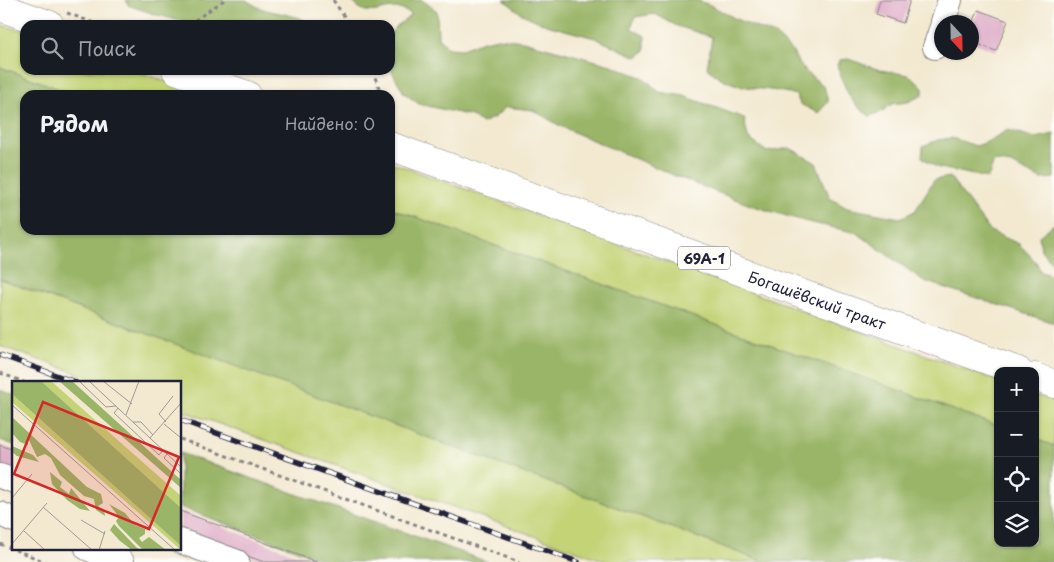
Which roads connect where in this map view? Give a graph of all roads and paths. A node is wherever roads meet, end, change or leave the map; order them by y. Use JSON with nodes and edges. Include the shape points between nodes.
{"nodes":[{"id":1,"x":224,"y":0,"type":"edge"},
{"id":2,"x":333,"y":0,"type":"edge"},
{"id":3,"x":950,"y":0,"type":"edge"},
{"id":4,"x":0,"y":7,"type":"edge"},
{"id":5,"x":945,"y":15,"type":"edge"},
{"id":6,"x":36,"y":20,"type":"edge"},
{"id":7,"x":195,"y":20,"type":"edge"},
{"id":8,"x":347,"y":20,"type":"edge"},
{"id":9,"x":190,"y":75,"type":"edge"},
{"id":10,"x":374,"y":75,"type":"edge"},
{"id":11,"x":233,"y":90,"type":"edge"},
{"id":12,"x":380,"y":90,"type":"edge"},
{"id":13,"x":395,"y":148,"type":"edge"},
{"id":14,"x":1007,"y":367,"type":"edge"},
{"id":15,"x":0,"y":373,"type":"edge"},
{"id":16,"x":1039,"y":378,"type":"edge"},
{"id":17,"x":21,"y":381,"type":"edge"},
{"id":18,"x":1054,"y":384,"type":"edge"},
{"id":19,"x":181,"y":439,"type":"edge"},
{"id":20,"x":0,"y":476,"type":"edge"},
{"id":21,"x":12,"y":480,"type":"edge"},
{"id":22,"x":0,"y":514,"type":"edge"},
{"id":23,"x":12,"y":519,"type":"edge"},
{"id":24,"x":181,"y":541,"type":"edge"},
{"id":25,"x":0,"y":544,"type":"edge"},
{"id":26,"x":12,"y":549,"type":"edge"},
{"id":27,"x":15,"y":550,"type":"edge"},
{"id":28,"x":91,"y":550,"type":"edge"},
{"id":29,"x":126,"y":550,"type":"edge"},
{"id":30,"x":46,"y":562,"type":"edge"},
{"id":31,"x":122,"y":562,"type":"edge"},
{"id":32,"x":237,"y":562,"type":"edge"},
{"id":33,"x":519,"y":562,"type":"edge"}],
"edges":[{"from":1,"to":7,"type":"path"},
{"from":2,"to":8,"type":"path"},
{"from":3,"to":5,"type":"street"},
{"from":4,"to":6,"type":"main road"},
{"from":9,"to":11,"type":"main road"},
{"from":10,"to":12,"type":"path"},
{"from":13,"to":14,"type":"main road","name":"Богашёвский тракт","number":"69А-1"},
{"from":15,"to":17,"type":"path"},
{"from":16,"to":18,"type":"main road"},
{"from":19,"to":33,"type":"path"},
{"from":20,"to":21,"type":"street"},
{"from":22,"to":23,"type":"street"},
{"from":24,"to":32,"type":"street"},
{"from":25,"to":26,"type":"path"},
{"from":27,"to":30,"type":"path"},
{"from":28,"to":31,"type":"street"},
{"from":29,"to":31,"type":"street"}]}
